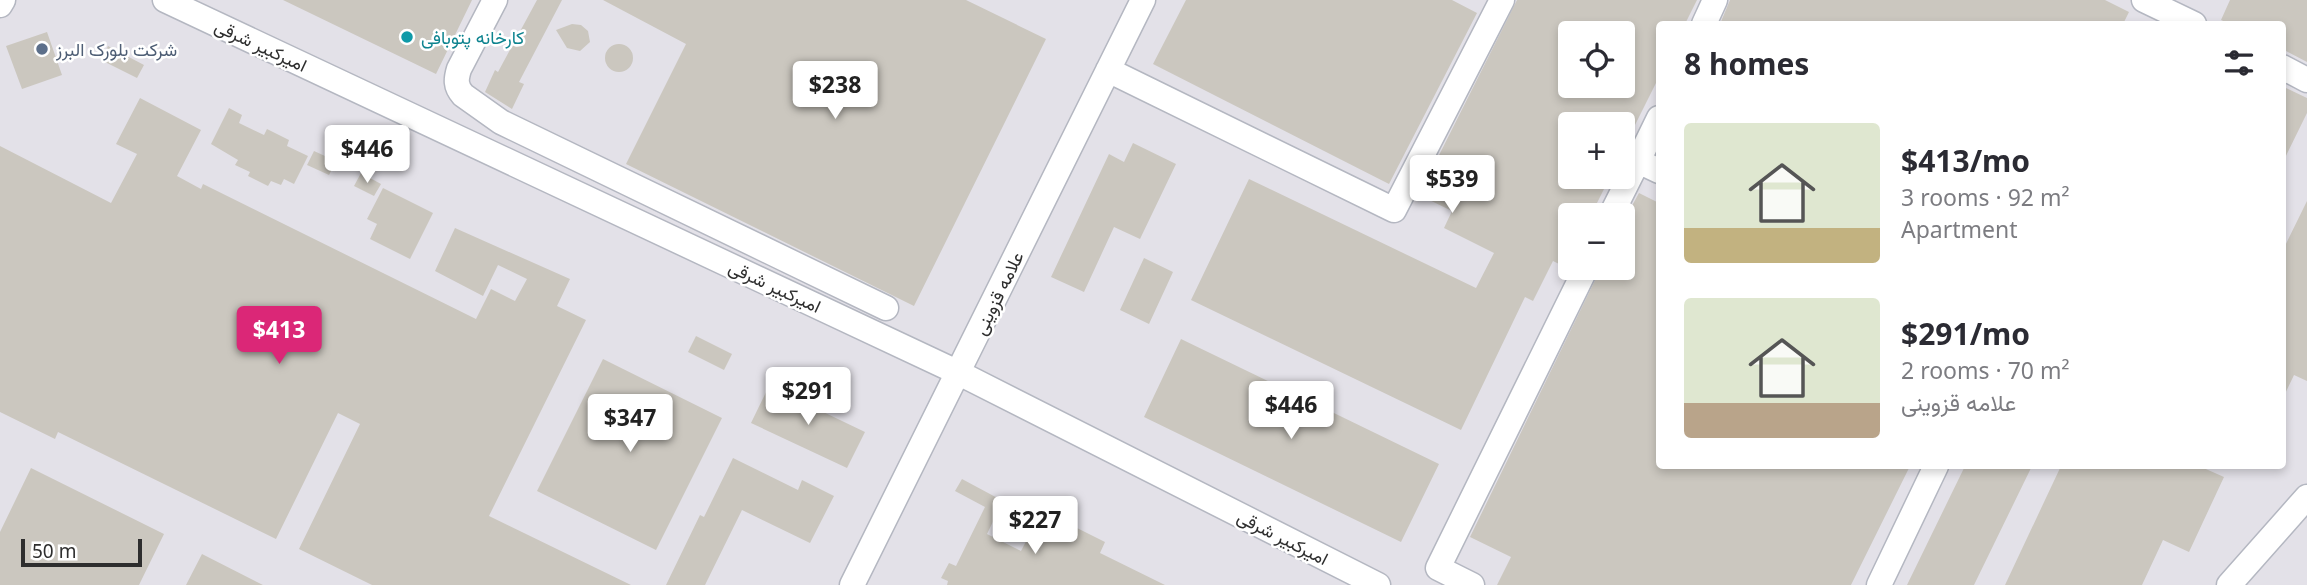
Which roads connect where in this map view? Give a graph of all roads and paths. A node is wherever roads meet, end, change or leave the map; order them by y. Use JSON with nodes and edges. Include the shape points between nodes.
{"nodes":[{"id":1,"x":3,"y":0,"type":"edge"},
{"id":2,"x":165,"y":0,"type":"edge"},
{"id":3,"x":495,"y":0,"type":"edge"},
{"id":4,"x":1143,"y":0,"type":"edge"},
{"id":5,"x":1502,"y":0,"type":"edge"},
{"id":6,"x":1715,"y":0,"type":"edge"},
{"id":7,"x":0,"y":5,"type":"edge"},
{"id":8,"x":2158,"y":8,"type":"edge"},
{"id":9,"x":1705,"y":21,"type":"edge"},
{"id":10,"x":2187,"y":21,"type":"edge"},
{"id":11,"x":2286,"y":69,"type":"edge"},
{"id":12,"x":1108,"y":71,"type":"junction"},
{"id":13,"x":2307,"y":80,"type":"edge"},
{"id":14,"x":1656,"y":130,"type":"edge"},
{"id":15,"x":1648,"y":166,"type":"edge"},
{"id":16,"x":1620,"y":203,"type":"edge"},
{"id":17,"x":1580,"y":280,"type":"edge"},
{"id":18,"x":886,"y":308,"type":"dead end"},
{"id":19,"x":959,"y":373,"type":"junction"},
{"id":20,"x":1935,"y":469,"type":"edge"},
{"id":21,"x":2307,"y":497,"type":"edge"},
{"id":22,"x":852,"y":585,"type":"edge"},
{"id":23,"x":1378,"y":585,"type":"edge"},
{"id":24,"x":1472,"y":585,"type":"edge"},
{"id":25,"x":1879,"y":585,"type":"edge"},
{"id":26,"x":2229,"y":585,"type":"edge"}],
"edges":[{"from":1,"to":7,"type":"street"},
{"from":2,"to":19,"type":"street","name":"امیرکبیر شرقی"},
{"from":3,"to":18,"type":"street","via":[[459,69],[457,89],[463,95],[501,122]]},
{"from":4,"to":12,"type":"street","name":"علامه قزوینی"},
{"from":5,"to":12,"type":"street","via":[[1394,210]]},
{"from":6,"to":9,"type":"street"},
{"from":8,"to":10,"type":"street"},
{"from":11,"to":13,"type":"street"},
{"from":12,"to":19,"type":"street","name":"علامه قزوینی"},
{"from":14,"to":15,"type":"street"},
{"from":15,"to":16,"type":"street"},
{"from":17,"to":24,"type":"street","via":[[1438,568]]},
{"from":19,"to":22,"type":"street","name":"علامه قزوینی"},
{"from":19,"to":23,"type":"street","name":"امیرکبیر شرقی"},
{"from":20,"to":25,"type":"street"},
{"from":21,"to":26,"type":"street"}]}
